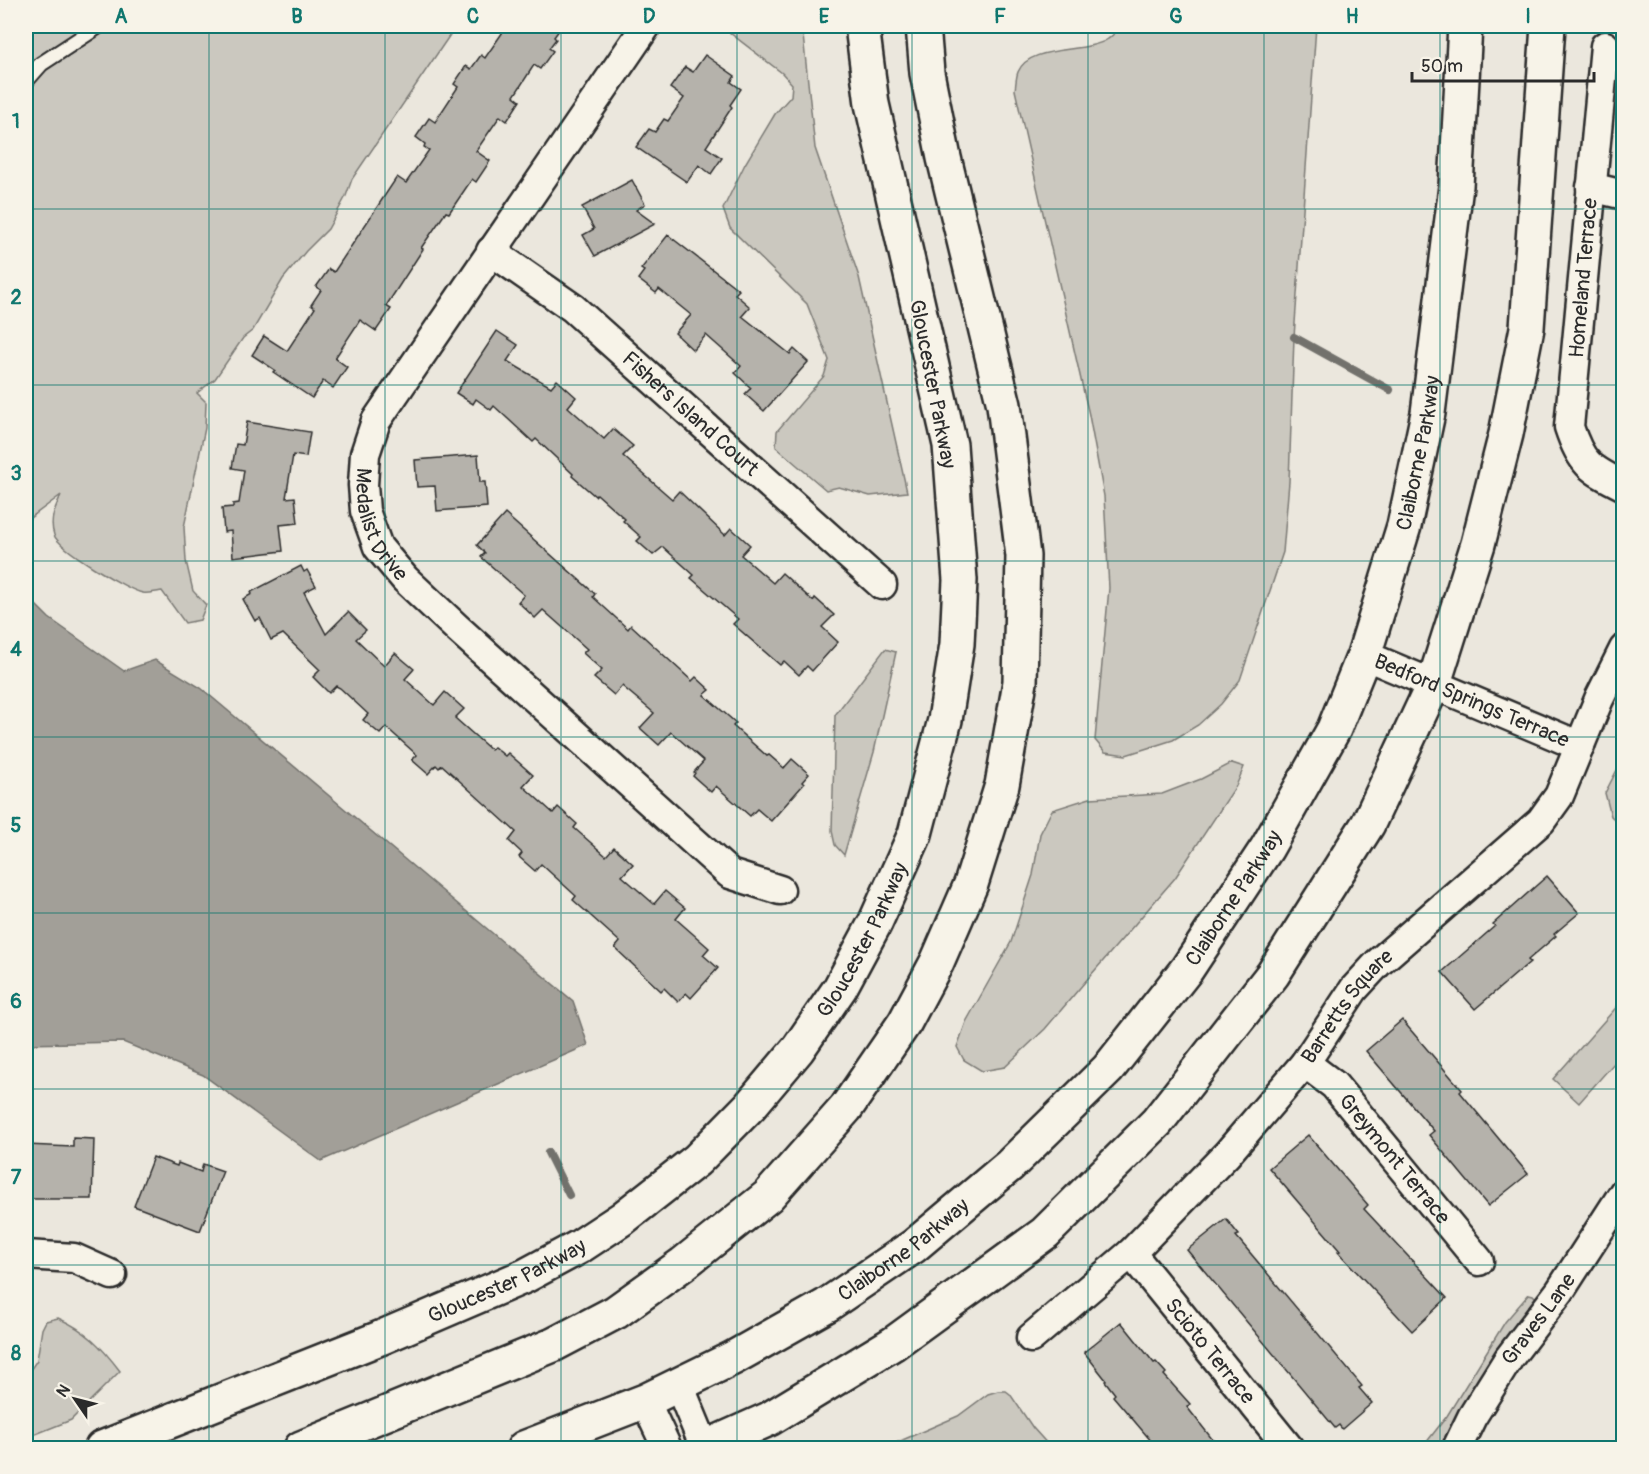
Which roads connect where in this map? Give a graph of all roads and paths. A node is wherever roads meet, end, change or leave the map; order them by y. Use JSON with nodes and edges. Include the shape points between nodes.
{"nodes":[{"id":1,"x":99,"y":26,"type":"edge"},
{"id":2,"x":646,"y":26,"type":"edge"},
{"id":3,"x":862,"y":26,"type":"edge"},
{"id":4,"x":923,"y":26,"type":"edge"},
{"id":5,"x":1465,"y":26,"type":"edge"},
{"id":6,"x":1548,"y":26,"type":"edge"},
{"id":7,"x":1605,"y":46,"type":"dead end"},
{"id":8,"x":26,"y":81,"type":"edge"},
{"id":9,"x":1591,"y":187,"type":"junction"},
{"id":10,"x":1623,"y":195,"type":"edge"},
{"id":11,"x":491,"y":251,"type":"junction"},
{"id":12,"x":1623,"y":486,"type":"edge"},
{"id":13,"x":882,"y":585,"type":"dead end"},
{"id":14,"x":1623,"y":649,"type":"edge"},
{"id":15,"x":1364,"y":655,"type":"junction"},
{"id":16,"x":1434,"y":683,"type":"junction"},
{"id":17,"x":1580,"y":746,"type":"junction"},
{"id":18,"x":780,"y":890,"type":"dead end"},
{"id":19,"x":1305,"y":1063,"type":"junction"},
{"id":20,"x":1623,"y":1192,"type":"edge"},
{"id":21,"x":1131,"y":1253,"type":"junction"},
{"id":22,"x":26,"y":1255,"type":"edge"},
{"id":23,"x":1479,"y":1261,"type":"dead end"},
{"id":24,"x":112,"y":1275,"type":"dead end"},
{"id":25,"x":1032,"y":1338,"type":"dead end"},
{"id":26,"x":678,"y":1385,"type":"junction"},
{"id":27,"x":645,"y":1401,"type":"junction"},
{"id":28,"x":705,"y":1448,"type":"edge"},
{"id":29,"x":102,"y":1449,"type":"edge"},
{"id":30,"x":302,"y":1449,"type":"edge"},
{"id":31,"x":524,"y":1449,"type":"edge"},
{"id":32,"x":667,"y":1449,"type":"edge"},
{"id":33,"x":1289,"y":1449,"type":"edge"},
{"id":34,"x":1457,"y":1449,"type":"edge"}],
"edges":[{"from":1,"to":8,"type":"lane","via":[[41,64]]},
{"from":2,"to":11,"type":"street","name":"Medalist Drive"},
{"from":3,"to":29,"type":"main road","name":"Gloucester Parkway","via":[[872,104],[950,445],[960,580],[957,644],[945,720],[915,834],[875,923],[840,988],[798,1049],[750,1106],[697,1160],[623,1218],[525,1276]]},
{"from":4,"to":30,"type":"main road","via":[[927,73],[944,158],[1004,405],[1023,556],[1020,682],[1002,785],[971,884],[937,962],[905,1022],[846,1107],[768,1196],[683,1264],[616,1312],[553,1345]]},
{"from":5,"to":15,"type":"main road","name":"Claiborne Parkway","via":[[1456,186],[1428,413],[1404,526]]},
{"from":6,"to":16,"type":"main road","via":[[1527,328],[1478,544]]},
{"from":7,"to":9,"type":"street","name":"Homeland Terrace"},
{"from":9,"to":10,"type":"street"},
{"from":9,"to":12,"type":"street","name":"Homeland Terrace","via":[[1569,427],[1584,461]]},
{"from":11,"to":13,"type":"street","name":"Fishers Island Court","via":[[573,308]]},
{"from":11,"to":18,"type":"street","name":"Medalist Drive","via":[[376,421],[365,454],[363,485],[365,511],[378,547],[405,579],[456,627],[730,874]]},
{"from":14,"to":17,"type":"street","name":"Barretts Square"},
{"from":15,"to":16,"type":"street","name":"Bedford Springs Terrace"},
{"from":15,"to":26,"type":"main road","name":"Claiborne Parkway","via":[[1334,729],[1267,848],[1186,969],[1108,1069],[1010,1165],[914,1246],[827,1305],[733,1359]]},
{"from":16,"to":17,"type":"street","name":"Bedford Springs Terrace"},
{"from":16,"to":28,"type":"main road","via":[[1368,824],[1273,974],[1157,1122],[1045,1233],[894,1343],[769,1419]]},
{"from":17,"to":19,"type":"street","name":"Barretts Square","via":[[1559,796],[1541,821],[1378,963],[1354,988]]},
{"from":19,"to":21,"type":"street","name":"Barretts Square","via":[[1227,1154]]},
{"from":19,"to":23,"type":"street","name":"Greymont Terrace","via":[[1334,1085]]},
{"from":20,"to":34,"type":"street","name":"Graves Lane","via":[[1560,1291],[1509,1358]]},
{"from":21,"to":25,"type":"street","name":"Barretts Square"},
{"from":21,"to":33,"type":"street","name":"Scioto Terrace"},
{"from":22,"to":24,"type":"street","via":[[74,1258]]},
{"from":26,"to":27,"type":"main road","name":"Claiborne Parkway"},
{"from":26,"to":28,"type":"street"},
{"from":27,"to":31,"type":"main road","name":"Claiborne Parkway"},
{"from":27,"to":32,"type":"street"}]}
